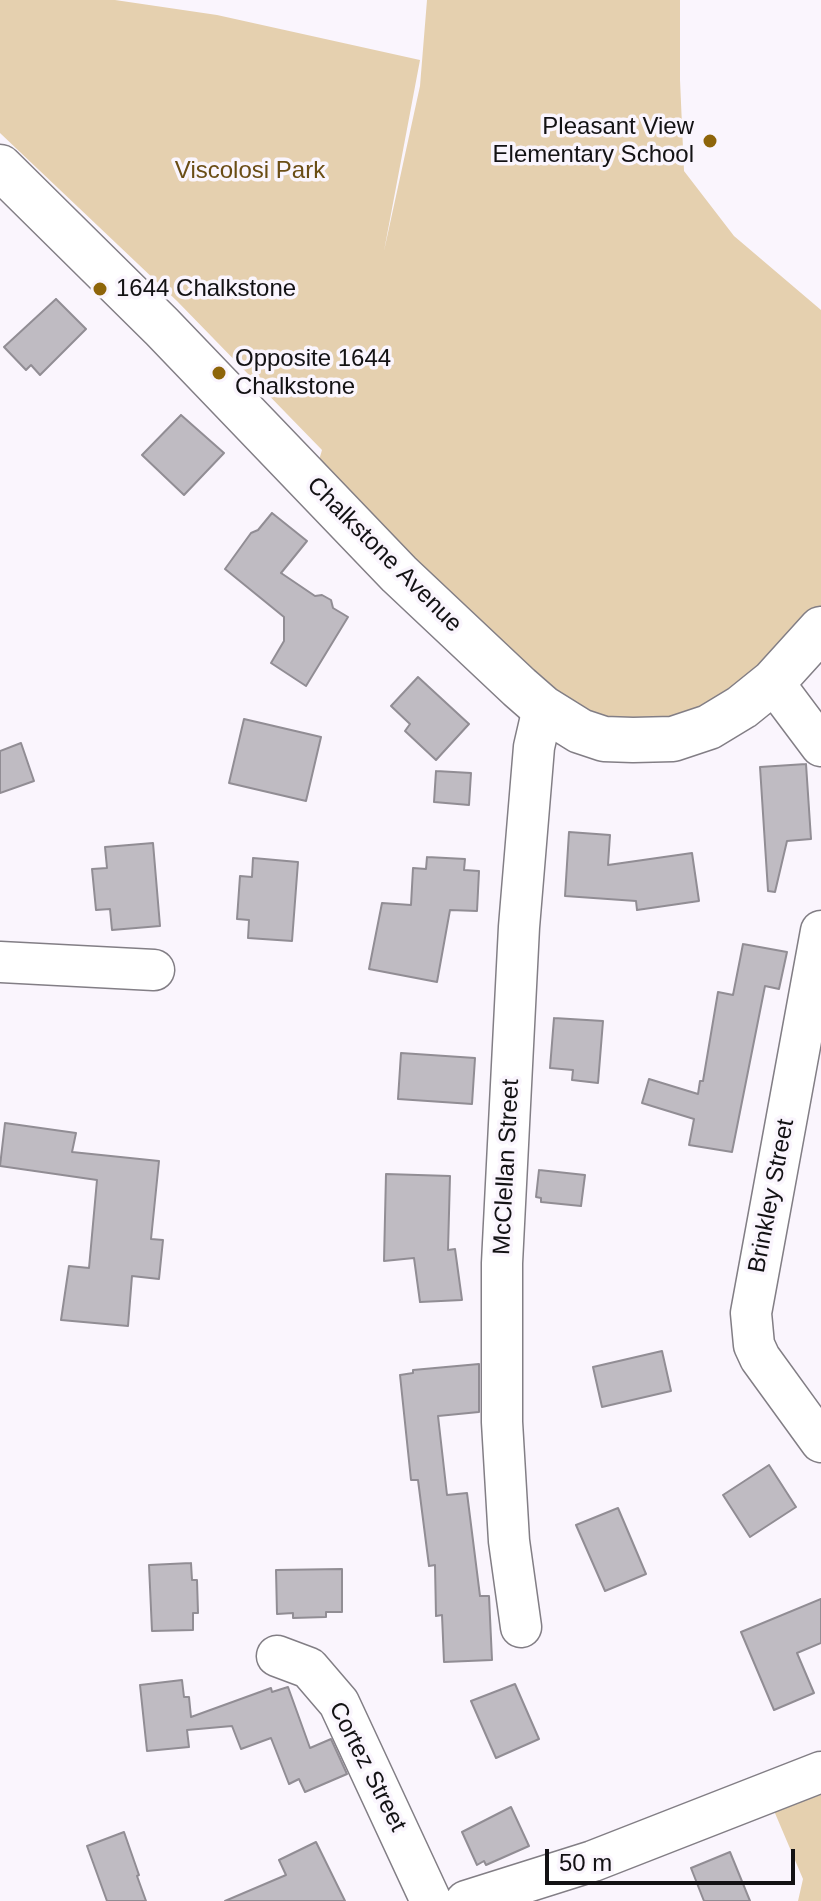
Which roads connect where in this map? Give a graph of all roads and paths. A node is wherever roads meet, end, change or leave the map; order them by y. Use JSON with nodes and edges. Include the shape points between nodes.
{"nodes":[{"id":1,"x":0,"y":167,"type":"edge"},
{"id":2,"x":821,"y":629,"type":"edge"},
{"id":3,"x":773,"y":682,"type":"junction"},
{"id":4,"x":543,"y":708,"type":"junction"},
{"id":5,"x":821,"y":746,"type":"edge"},
{"id":6,"x":821,"y":931,"type":"edge"},
{"id":7,"x":0,"y":962,"type":"edge"},
{"id":8,"x":154,"y":970,"type":"dead end"},
{"id":9,"x":821,"y":1442,"type":"edge"},
{"id":10,"x":521,"y":1627,"type":"dead end"},
{"id":11,"x":277,"y":1656,"type":"dead end"},
{"id":12,"x":821,"y":1772,"type":"edge"},
{"id":13,"x":431,"y":1901,"type":"edge"},
{"id":14,"x":466,"y":1901,"type":"edge"}],
"edges":[{"from":1,"to":4,"type":"main road","name":"Chalkstone Avenue","via":[[399,574]]},
{"from":2,"to":3,"type":"main road","name":"Chalkstone Avenue"},
{"from":3,"to":4,"type":"main road","name":"Chalkstone Avenue","via":[[709,727],[673,739],[604,739]]},
{"from":3,"to":5,"type":"street"},
{"from":4,"to":10,"type":"street","name":"McClellan Street","via":[[534,747],[519,927],[502,1263],[502,1422],[509,1541]]},
{"from":6,"to":9,"type":"street","name":"Brinkley Street","via":[[751,1313],[760,1358]]},
{"from":7,"to":8,"type":"street"},
{"from":11,"to":13,"type":"street","name":"Cortez Street","via":[[309,1668],[339,1703]]},
{"from":12,"to":14,"type":"street","via":[[593,1861]]}]}
